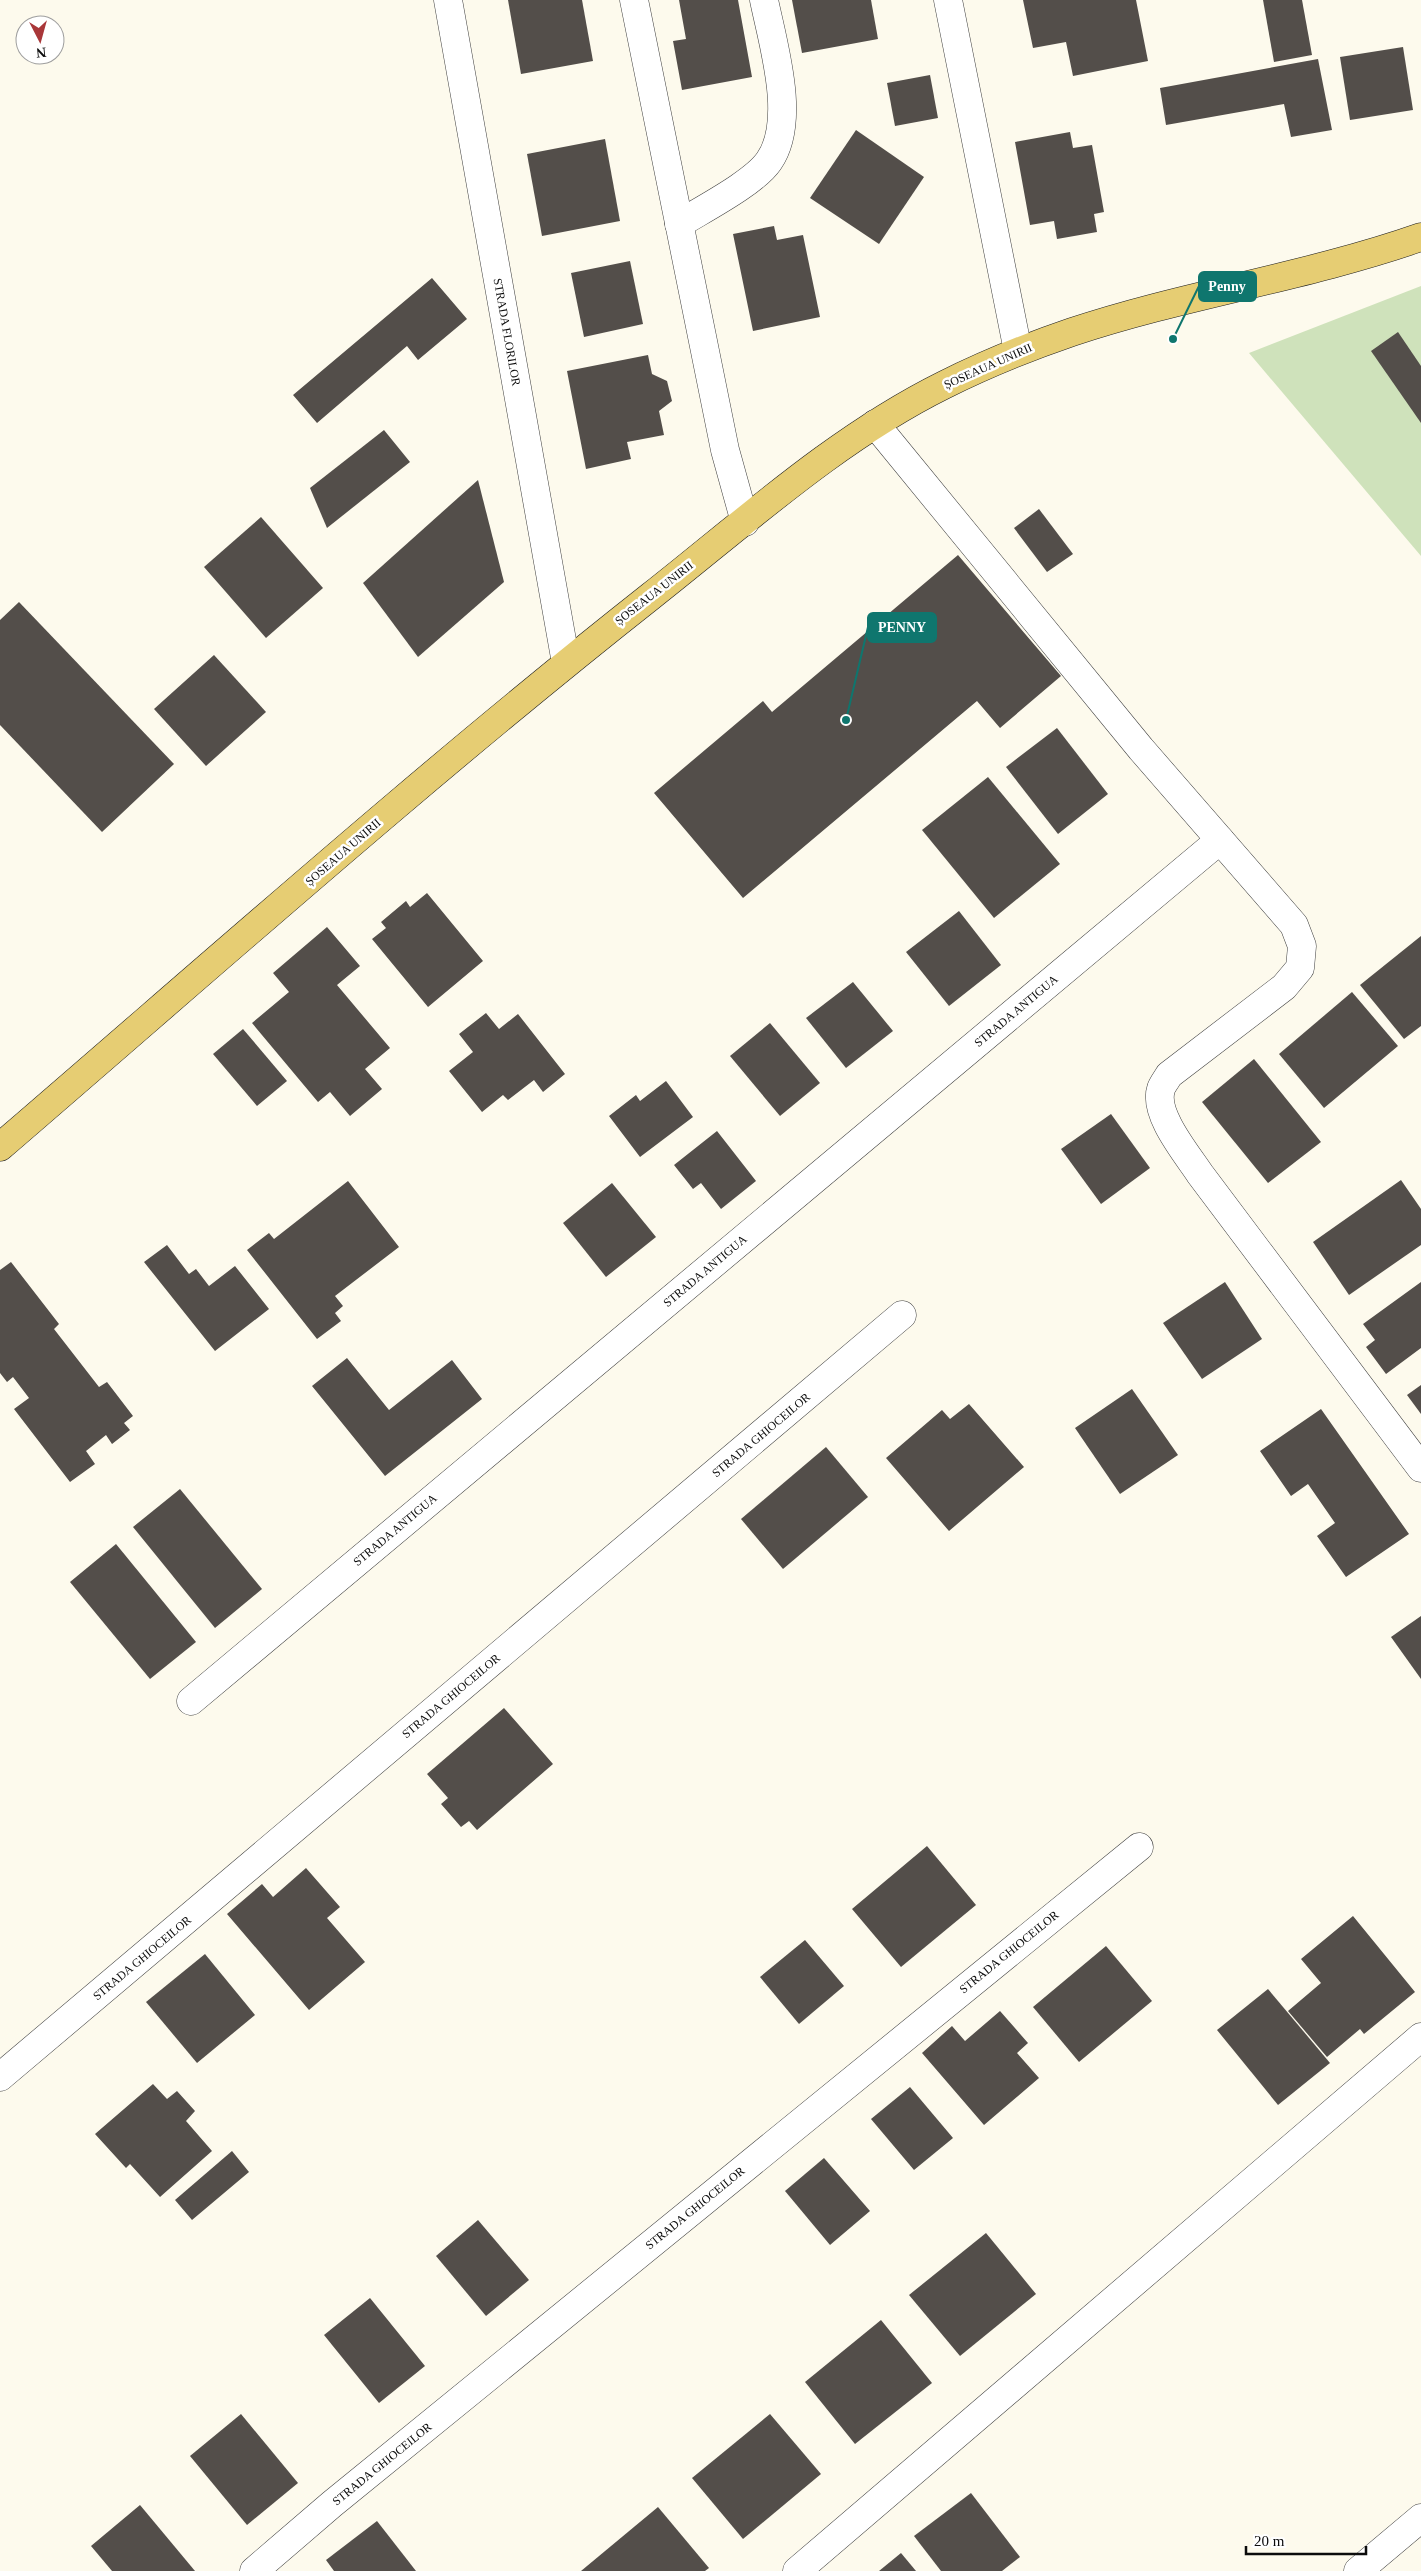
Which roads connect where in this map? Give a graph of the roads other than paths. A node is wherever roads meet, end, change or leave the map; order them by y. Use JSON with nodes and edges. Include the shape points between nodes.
{"nodes":[{"id":1,"x":448,"y":0,"type":"edge"},
{"id":2,"x":634,"y":0,"type":"edge"},
{"id":3,"x":764,"y":0,"type":"edge"},
{"id":4,"x":948,"y":0,"type":"edge"},
{"id":5,"x":679,"y":224,"type":"junction"},
{"id":6,"x":1421,"y":237,"type":"edge"},
{"id":7,"x":1018,"y":352,"type":"junction"},
{"id":8,"x":875,"y":424,"type":"junction"},
{"id":9,"x":745,"y":522,"type":"junction"},
{"id":10,"x":566,"y":663,"type":"junction"},
{"id":11,"x":1220,"y":840,"type":"junction"},
{"id":12,"x":0,"y":1148,"type":"edge"},
{"id":13,"x":902,"y":1315,"type":"dead end"},
{"id":14,"x":1421,"y":1468,"type":"edge"},
{"id":15,"x":191,"y":1701,"type":"dead end"},
{"id":16,"x":1139,"y":1847,"type":"dead end"},
{"id":17,"x":1421,"y":2037,"type":"edge"},
{"id":18,"x":0,"y":2077,"type":"edge"},
{"id":19,"x":1421,"y":2518,"type":"edge"},
{"id":20,"x":254,"y":2571,"type":"edge"},
{"id":21,"x":797,"y":2571,"type":"edge"},
{"id":22,"x":1358,"y":2571,"type":"edge"}],
"edges":[{"from":1,"to":10,"type":"street","name":"STRADA FLORILOR"},
{"from":2,"to":5,"type":"street"},
{"from":3,"to":5,"type":"street","via":[[781,86],[782,121],[778,145],[756,175]]},
{"from":4,"to":7,"type":"street"},
{"from":5,"to":9,"type":"street","via":[[725,450]]},
{"from":6,"to":7,"type":"main road","name":"ȘOSEAUA UNIRII","via":[[1338,263],[1129,316]]},
{"from":7,"to":8,"type":"main road","name":"ȘOSEAUA UNIRII","via":[[939,387]]},
{"from":8,"to":9,"type":"main road","name":"ȘOSEAUA UNIRII"},
{"from":8,"to":11,"type":"street","via":[[1134,741]]},
{"from":9,"to":10,"type":"main road","name":"ȘOSEAUA UNIRII"},
{"from":10,"to":12,"type":"main road","name":"ȘOSEAUA UNIRII"},
{"from":11,"to":14,"type":"street","via":[[1294,924],[1302,946],[1300,968],[1284,987],[1169,1076],[1160,1089],[1166,1123],[1200,1174]]},
{"from":11,"to":15,"type":"street","name":"STRADA ANTIGUA"},
{"from":13,"to":18,"type":"street","name":"STRADA GHIOCEILOR"},
{"from":16,"to":20,"type":"street","name":"STRADA GHIOCEILOR"},
{"from":17,"to":21,"type":"street"},
{"from":19,"to":22,"type":"street"}]}
